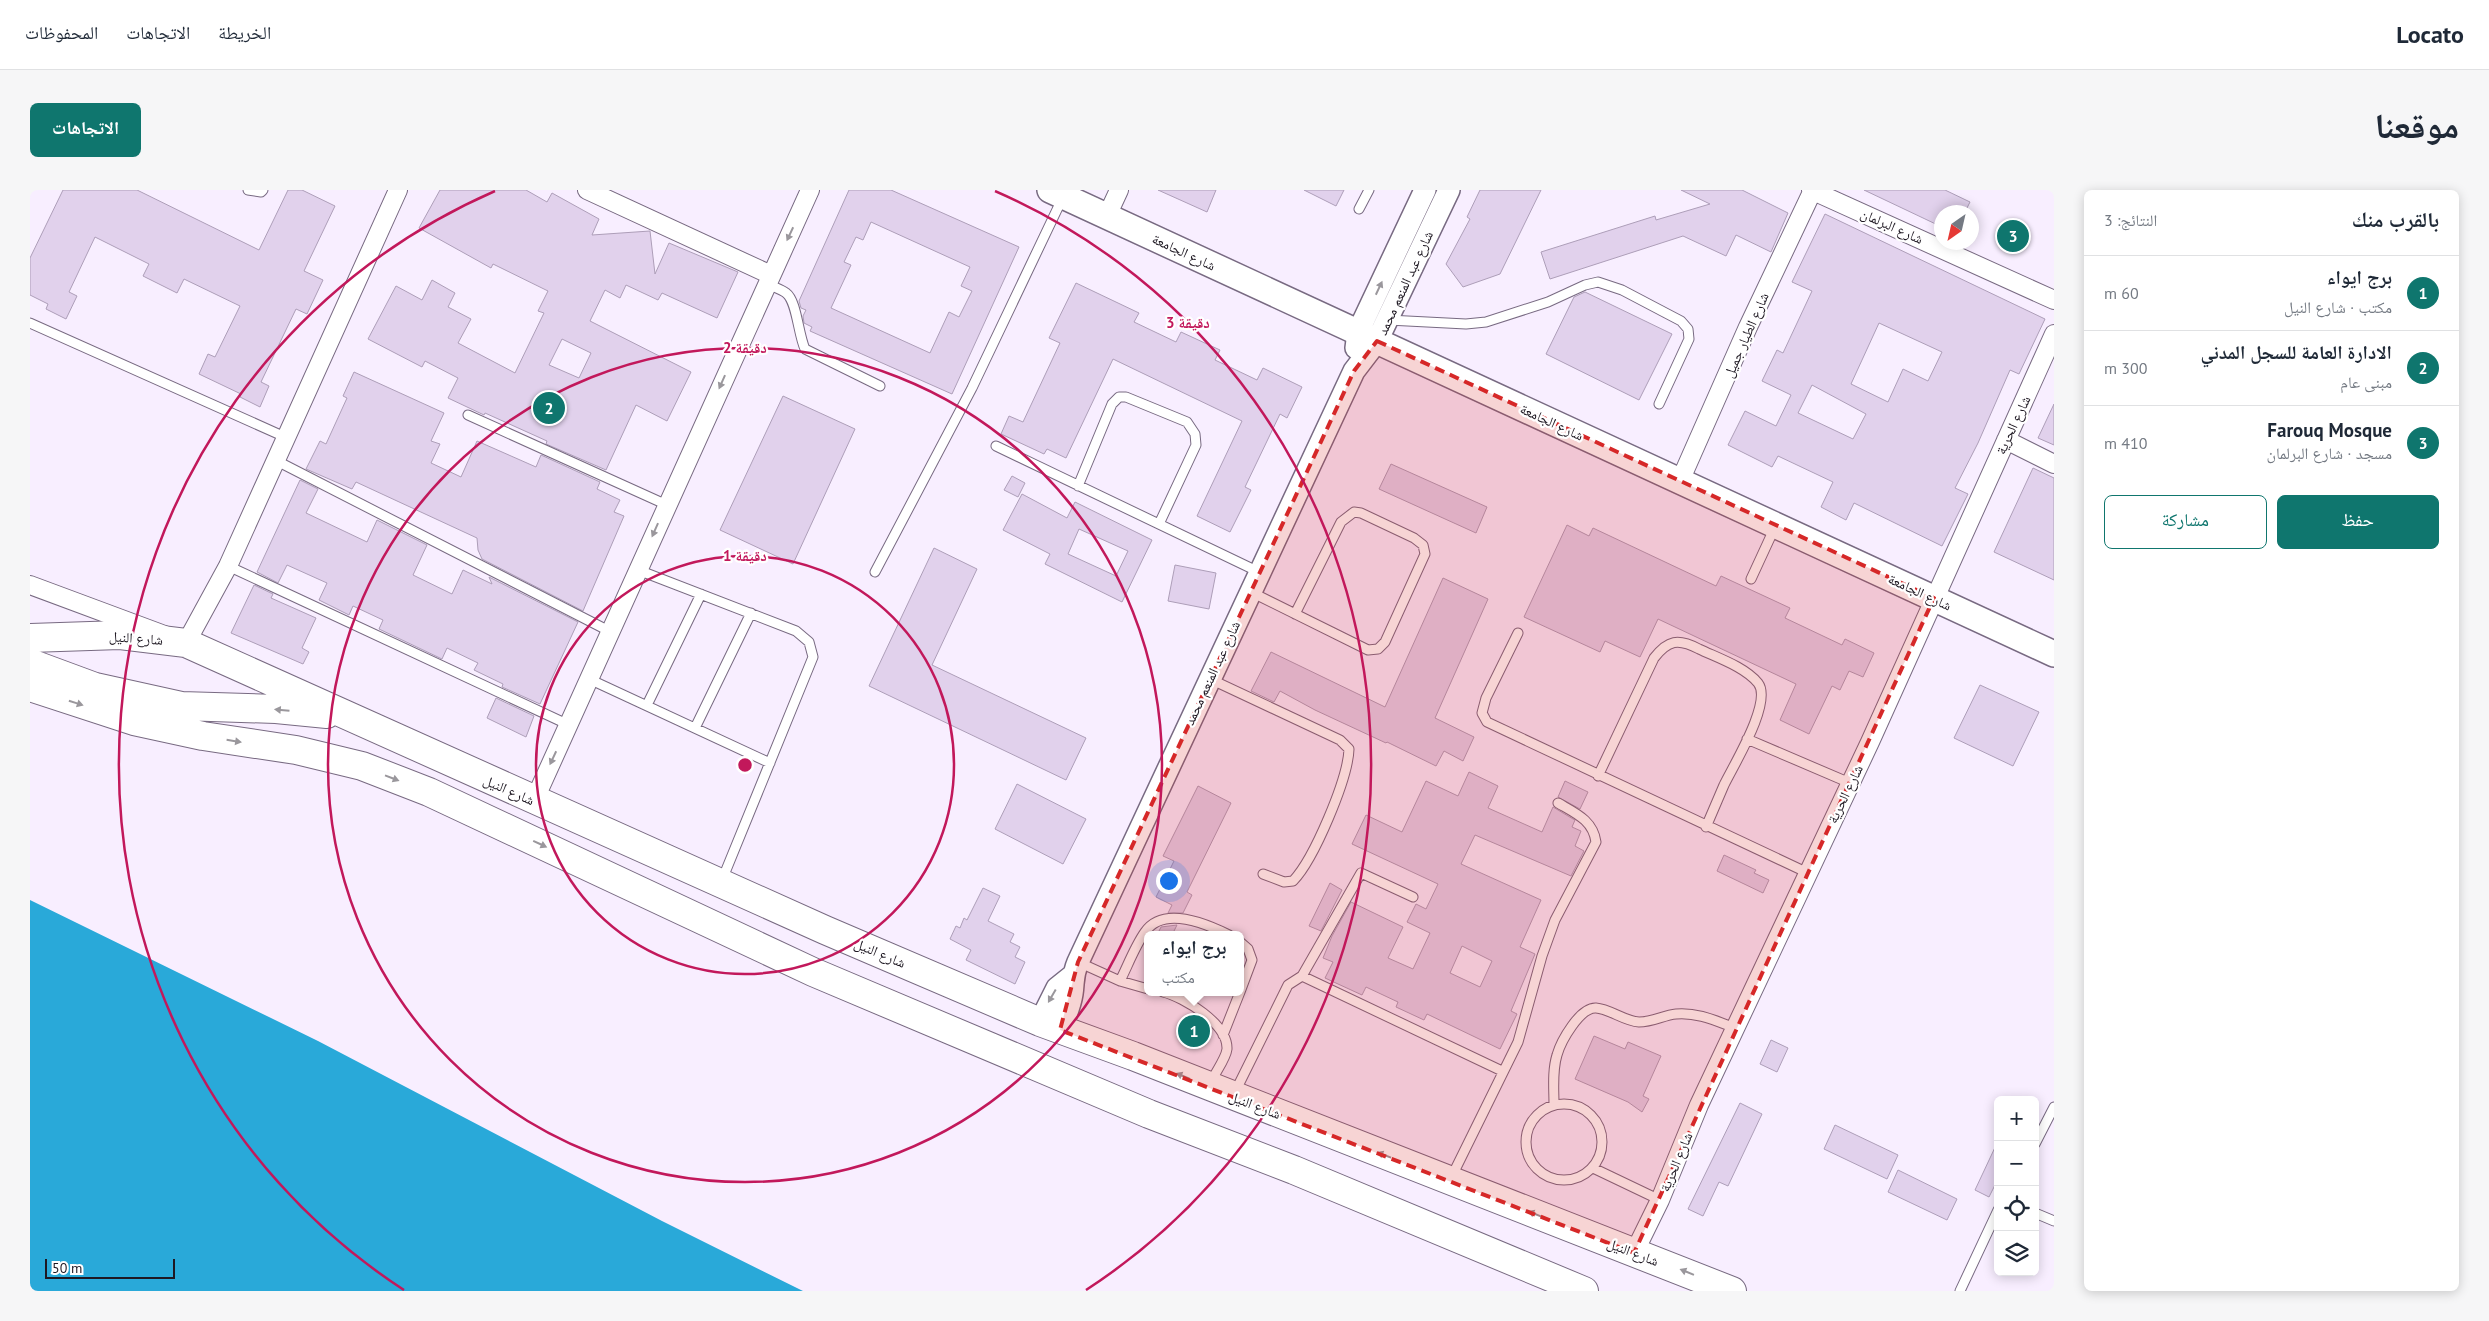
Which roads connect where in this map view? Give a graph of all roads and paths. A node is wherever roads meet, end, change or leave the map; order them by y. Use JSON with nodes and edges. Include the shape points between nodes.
{"nodes":[{"id":1,"x":248,"y":190,"type":"edge"},
{"id":2,"x":263,"y":190,"type":"edge"},
{"id":3,"x":398,"y":190,"type":"edge"},
{"id":4,"x":587,"y":190,"type":"edge"},
{"id":5,"x":810,"y":190,"type":"edge"},
{"id":6,"x":1119,"y":190,"type":"edge"},
{"id":7,"x":1369,"y":190,"type":"edge"},
{"id":8,"x":1425,"y":190,"type":"edge"},
{"id":9,"x":1448,"y":190,"type":"edge"},
{"id":10,"x":1812,"y":190,"type":"edge"},
{"id":11,"x":1056,"y":193,"type":"edge"},
{"id":12,"x":1359,"y":209,"type":"dead end"},
{"id":13,"x":1106,"y":216,"type":"junction"},
{"id":14,"x":770,"y":279,"type":"junction"},
{"id":15,"x":2054,"y":300,"type":"edge"},
{"id":16,"x":30,"y":323,"type":"edge"},
{"id":17,"x":1374,"y":331,"type":"junction"},
{"id":18,"x":2054,"y":334,"type":"edge"},
{"id":19,"x":880,"y":386,"type":"dead end"},
{"id":20,"x":1659,"y":404,"type":"dead end"},
{"id":21,"x":468,"y":415,"type":"dead end"},
{"id":22,"x":285,"y":437,"type":"junction"},
{"id":23,"x":2006,"y":440,"type":"junction"},
{"id":24,"x":996,"y":446,"type":"dead end"},
{"id":25,"x":275,"y":460,"type":"junction"},
{"id":26,"x":2054,"y":464,"type":"edge"},
{"id":27,"x":1680,"y":481,"type":"junction"},
{"id":28,"x":1078,"y":486,"type":"junction"},
{"id":29,"x":667,"y":505,"type":"junction"},
{"id":30,"x":1158,"y":524,"type":"junction"},
{"id":31,"x":1776,"y":525,"type":"junction"},
{"id":32,"x":228,"y":566,"type":"junction"},
{"id":33,"x":638,"y":570,"type":"junction"},
{"id":34,"x":875,"y":572,"type":"dead end"},
{"id":35,"x":1259,"y":572,"type":"junction"},
{"id":36,"x":1750,"y":579,"type":"dead end"},
{"id":37,"x":30,"y":585,"type":"edge"},
{"id":38,"x":1250,"y":592,"type":"junction"},
{"id":39,"x":701,"y":594,"type":"junction"},
{"id":40,"x":1934,"y":598,"type":"junction"},
{"id":41,"x":751,"y":613,"type":"junction"},
{"id":42,"x":1295,"y":614,"type":"junction"},
{"id":43,"x":611,"y":632,"type":"junction"},
{"id":44,"x":1518,"y":633,"type":"dead end"},
{"id":45,"x":30,"y":638,"type":"edge"},
{"id":46,"x":186,"y":643,"type":"junction"},
{"id":47,"x":2054,"y":654,"type":"edge"},
{"id":48,"x":30,"y":663,"type":"edge"},
{"id":49,"x":589,"y":679,"type":"junction"},
{"id":50,"x":1209,"y":679,"type":"junction"},
{"id":51,"x":30,"y":687,"type":"edge"},
{"id":52,"x":647,"y":706,"type":"junction"},
{"id":53,"x":348,"y":716,"type":"junction"},
{"id":54,"x":569,"y":725,"type":"junction"},
{"id":55,"x":695,"y":728,"type":"junction"},
{"id":56,"x":1747,"y":739,"type":"junction"},
{"id":57,"x":770,"y":763,"type":"junction"},
{"id":58,"x":1598,"y":776,"type":"junction"},
{"id":59,"x":1850,"y":783,"type":"junction"},
{"id":60,"x":534,"y":801,"type":"junction"},
{"id":61,"x":1558,"y":802,"type":"dead end"},
{"id":62,"x":1706,"y":827,"type":"junction"},
{"id":63,"x":1808,"y":873,"type":"junction"},
{"id":64,"x":1263,"y":874,"type":"dead end"},
{"id":65,"x":721,"y":882,"type":"junction"},
{"id":66,"x":1413,"y":896,"type":"dead end"},
{"id":67,"x":825,"y":930,"type":"junction"},
{"id":68,"x":1145,"y":931,"type":"edge"},
{"id":69,"x":1219,"y":931,"type":"edge"},
{"id":70,"x":1144,"y":934,"type":"edge"},
{"id":71,"x":1244,"y":946,"type":"edge"},
{"id":72,"x":796,"y":964,"type":"junction"},
{"id":73,"x":1075,"y":969,"type":"junction"},
{"id":74,"x":1302,"y":976,"type":"junction"},
{"id":75,"x":1120,"y":981,"type":"junction"},
{"id":76,"x":1244,"y":981,"type":"edge"},
{"id":77,"x":1144,"y":988,"type":"edge"},
{"id":78,"x":1170,"y":996,"type":"edge"},
{"id":79,"x":1239,"y":996,"type":"edge"},
{"id":80,"x":1050,"y":1026,"type":"junction"},
{"id":81,"x":1735,"y":1028,"type":"junction"},
{"id":82,"x":1224,"y":1035,"type":"junction"},
{"id":83,"x":1502,"y":1071,"type":"junction"},
{"id":84,"x":1221,"y":1091,"type":"junction"},
{"id":85,"x":1554,"y":1105,"type":"junction"},
{"id":86,"x":2054,"y":1107,"type":"edge"},
{"id":87,"x":2037,"y":1141,"type":"edge"},
{"id":88,"x":1593,"y":1168,"type":"junction"},
{"id":89,"x":1449,"y":1181,"type":"junction"},
{"id":90,"x":1660,"y":1200,"type":"junction"},
{"id":91,"x":2039,"y":1215,"type":"edge"},
{"id":92,"x":1994,"y":1219,"type":"edge"},
{"id":93,"x":2054,"y":1222,"type":"edge"},
{"id":94,"x":1634,"y":1253,"type":"junction"},
{"id":95,"x":1584,"y":1291,"type":"edge"},
{"id":96,"x":1732,"y":1291,"type":"edge"},
{"id":97,"x":1960,"y":1291,"type":"edge"}],
"edges":[{"from":1,"to":2,"type":"lane"},
{"from":3,"to":22,"type":"street"},
{"from":4,"to":14,"type":"street"},
{"from":5,"to":14,"type":"street","one_way":true},
{"from":6,"to":13,"type":"street"},
{"from":7,"to":12,"type":"lane"},
{"from":17,"to":8,"type":"street","name":"شارع عبد المنعم محمد","one_way":true},
{"from":9,"to":17,"type":"street","name":"شارع عبد المنعم محمد"},
{"from":10,"to":15,"type":"street","name":"شارع البرلمان"},
{"from":10,"to":27,"type":"street","name":"شارع الطيار جميل"},
{"from":11,"to":13,"type":"main road","name":"شارع الجامعة"},
{"from":11,"to":34,"type":"lane","via":[[972,388]]},
{"from":13,"to":17,"type":"main road","name":"شارع الجامعة"},
{"from":14,"to":19,"type":"lane","via":[[792,300],[805,348]]},
{"from":14,"to":29,"type":"street","one_way":true},
{"from":16,"to":22,"type":"lane"},
{"from":17,"to":20,"type":"lane","via":[[1486,322],[1598,282],[1622,290],[1682,321],[1688,329],[1688,339]]},
{"from":17,"to":27,"type":"main road","name":"شارع الجامعة"},
{"from":17,"to":35,"type":"street","name":"شارع عبد المنعم محمد"},
{"from":18,"to":23,"type":"street","name":"شارع الحرية"},
{"from":21,"to":29,"type":"lane"},
{"from":22,"to":25,"type":"street"},
{"from":23,"to":26,"type":"street"},
{"from":23,"to":40,"type":"street","name":"شارع الحرية"},
{"from":24,"to":28,"type":"lane"},
{"from":25,"to":32,"type":"street"},
{"from":25,"to":43,"type":"lane"},
{"from":27,"to":31,"type":"main road","name":"شارع الجامعة"},
{"from":28,"to":30,"type":"lane"},
{"from":28,"to":30,"type":"lane","via":[[1112,404],[1119,397],[1187,422],[1195,434],[1196,446]]},
{"from":29,"to":33,"type":"street","one_way":true},
{"from":30,"to":35,"type":"lane"},
{"from":31,"to":36,"type":"lane"},
{"from":31,"to":40,"type":"main road","name":"شارع الجامعة"},
{"from":32,"to":46,"type":"street"},
{"from":32,"to":54,"type":"lane"},
{"from":33,"to":39,"type":"lane"},
{"from":33,"to":43,"type":"street"},
{"from":35,"to":38,"type":"street","name":"شارع عبد المنعم محمد"},
{"from":37,"to":46,"type":"street"},
{"from":38,"to":42,"type":"lane"},
{"from":38,"to":50,"type":"street","name":"شارع عبد المنعم محمد"},
{"from":39,"to":41,"type":"lane"},
{"from":39,"to":52,"type":"lane"},
{"from":40,"to":47,"type":"main road","name":"شارع الجامعة"},
{"from":40,"to":59,"type":"street","name":"شارع الحرية"},
{"from":41,"to":55,"type":"lane"},
{"from":41,"to":57,"type":"lane","via":[[796,631],[809,642],[814,657]]},
{"from":42,"to":42,"type":"lane","via":[[1368,650],[1378,649],[1385,642],[1425,554],[1423,545],[1379,521],[1354,512],[1341,522]]},
{"from":43,"to":49,"type":"street"},
{"from":44,"to":58,"type":"lane","via":[[1486,698],[1482,713],[1487,722]]},
{"from":45,"to":46,"type":"main road","name":"شارع النيل","via":[[120,635]]},
{"from":46,"to":53,"type":"main road","name":"شارع النيل"},
{"from":53,"to":48,"type":"main road","one_way":true,"via":[[276,709],[181,706],[95,687]]},
{"from":49,"to":52,"type":"lane"},
{"from":49,"to":54,"type":"street"},
{"from":50,"to":64,"type":"lane","via":[[1340,740],[1349,749],[1332,806],[1302,871],[1293,881],[1284,882]]},
{"from":50,"to":73,"type":"street","name":"شارع عبد المنعم محمد"},
{"from":51,"to":72,"type":"main road","one_way":true,"via":[[134,721],[203,736],[296,750],[362,766],[429,792]]},
{"from":52,"to":55,"type":"lane"},
{"from":53,"to":60,"type":"main road","name":"شارع النيل"},
{"from":54,"to":60,"type":"street","one_way":true},
{"from":55,"to":57,"type":"lane"},
{"from":56,"to":58,"type":"lane","via":[[1759,712],[1760,685],[1740,669],[1689,644],[1676,642],[1663,646],[1654,658]]},
{"from":56,"to":59,"type":"lane"},
{"from":56,"to":62,"type":"lane"},
{"from":57,"to":65,"type":"lane"},
{"from":58,"to":62,"type":"lane"},
{"from":59,"to":63,"type":"street","name":"شارع الحرية"},
{"from":60,"to":65,"type":"main road","name":"شارع النيل"},
{"from":61,"to":83,"type":"lane","via":[[1588,822],[1596,842],[1555,920],[1518,1042]]},
{"from":62,"to":63,"type":"lane"},
{"from":63,"to":81,"type":"street","name":"شارع الحرية"},
{"from":65,"to":67,"type":"main road","name":"شارع النيل"},
{"from":66,"to":74,"type":"lane","via":[[1361,873]]},
{"from":67,"to":72,"type":"main road","via":[[806,931],[796,936],[789,953]]},
{"from":67,"to":80,"type":"main road","name":"شارع النيل"},
{"from":68,"to":69,"type":"lane","via":[[1161,921],[1177,918]]},
{"from":70,"to":75,"type":"lane"},
{"from":71,"to":76,"type":"lane","via":[[1252,960]]},
{"from":72,"to":95,"type":"main road","via":[[1149,1114]]},
{"from":73,"to":75,"type":"lane"},
{"from":73,"to":80,"type":"street","name":"شارع عبد المنعم محمد","via":[[1072,992]]},
{"from":74,"to":83,"type":"lane"},
{"from":74,"to":84,"type":"lane","via":[[1288,985]]},
{"from":75,"to":77,"type":"lane"},
{"from":78,"to":82,"type":"lane","via":[[1196,1008]]},
{"from":79,"to":82,"type":"lane"},
{"from":84,"to":80,"type":"main road","name":"شارع النيل","one_way":true},
{"from":81,"to":85,"type":"lane","via":[[1695,1014],[1675,1014],[1639,1022],[1596,1008],[1586,1009],[1579,1014],[1557,1055]]},
{"from":81,"to":90,"type":"street","name":"شارع الحرية"},
{"from":82,"to":84,"type":"lane","via":[[1227,1050]]},
{"from":83,"to":89,"type":"lane"},
{"from":89,"to":84,"type":"main road","name":"شارع النيل","one_way":true},
{"from":85,"to":88,"type":"lane","via":[[1571,1104],[1586,1111],[1597,1122],[1602,1138],[1601,1154]]},
{"from":85,"to":88,"type":"lane","via":[[1540,1112],[1530,1124],[1526,1139],[1528,1154],[1536,1168],[1549,1177],[1564,1180],[1580,1177]]},
{"from":86,"to":87,"type":"lane"},
{"from":88,"to":90,"type":"lane"},
{"from":94,"to":89,"type":"main road","name":"شارع النيل","one_way":true},
{"from":90,"to":94,"type":"street","name":"شارع الحرية"},
{"from":91,"to":93,"type":"lane"},
{"from":92,"to":97,"type":"lane"},
{"from":96,"to":94,"type":"main road","name":"شارع النيل","one_way":true}]}
